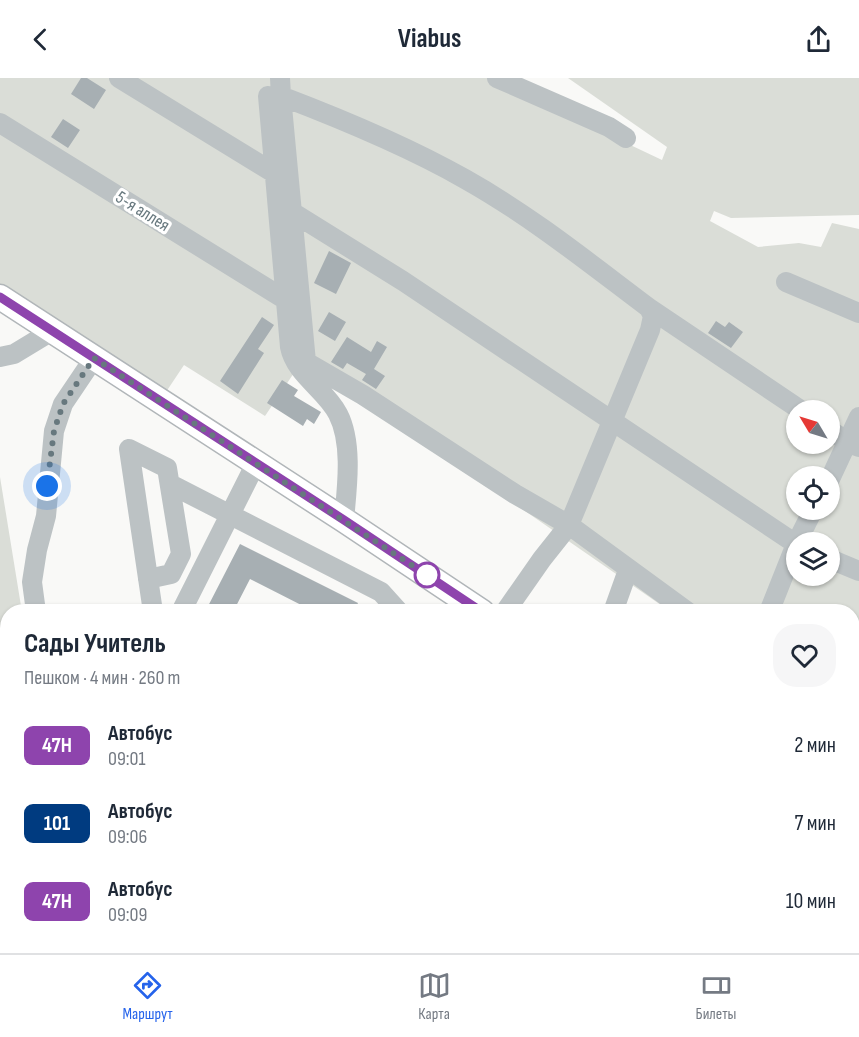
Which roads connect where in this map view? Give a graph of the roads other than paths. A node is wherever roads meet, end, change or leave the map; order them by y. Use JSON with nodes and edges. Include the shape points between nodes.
{"nodes":[{"id":1,"x":119,"y":78,"type":"edge"},
{"id":2,"x":266,"y":78,"type":"edge"},
{"id":3,"x":497,"y":78,"type":"edge"},
{"id":4,"x":280,"y":87,"type":"edge"},
{"id":5,"x":0,"y":123,"type":"edge"},
{"id":6,"x":626,"y":138,"type":"dead end"},
{"id":7,"x":274,"y":173,"type":"junction"},
{"id":8,"x":292,"y":212,"type":"junction"},
{"id":9,"x":786,"y":282,"type":"dead end"},
{"id":10,"x":0,"y":297,"type":"edge"},
{"id":11,"x":286,"y":300,"type":"junction"},
{"id":12,"x":649,"y":308,"type":"junction"},
{"id":13,"x":859,"y":313,"type":"edge"},
{"id":14,"x":52,"y":331,"type":"junction"},
{"id":15,"x":0,"y":357,"type":"edge"},
{"id":16,"x":94,"y":358,"type":"junction"},
{"id":17,"x":786,"y":400,"type":"edge"},
{"id":18,"x":859,"y":417,"type":"edge"},
{"id":19,"x":612,"y":422,"type":"junction"},
{"id":20,"x":840,"y":436,"type":"edge"},
{"id":21,"x":854,"y":445,"type":"edge"},
{"id":22,"x":256,"y":463,"type":"junction"},
{"id":23,"x":839,"y":466,"type":"edge"},
{"id":24,"x":170,"y":484,"type":"junction"},
{"id":25,"x":230,"y":515,"type":"junction"},
{"id":26,"x":344,"y":520,"type":"junction"},
{"id":27,"x":569,"y":525,"type":"junction"},
{"id":28,"x":786,"y":537,"type":"edge"},
{"id":29,"x":840,"y":563,"type":"edge"},
{"id":30,"x":786,"y":569,"type":"edge"},
{"id":31,"x":628,"y":570,"type":"junction"},
{"id":32,"x":859,"y":571,"type":"edge"},
{"id":33,"x":148,"y":579,"type":"junction"},
{"id":34,"x":35,"y":604,"type":"edge"},
{"id":35,"x":152,"y":604,"type":"edge"},
{"id":36,"x":185,"y":604,"type":"edge"},
{"id":37,"x":392,"y":604,"type":"edge"},
{"id":38,"x":470,"y":604,"type":"edge"},
{"id":39,"x":511,"y":604,"type":"edge"},
{"id":40,"x":616,"y":604,"type":"edge"},
{"id":41,"x":676,"y":604,"type":"edge"},
{"id":42,"x":772,"y":604,"type":"edge"}],
"edges":[{"from":1,"to":7,"type":"street"},
{"from":2,"to":7,"type":"street"},
{"from":3,"to":6,"type":"street"},
{"from":4,"to":8,"type":"street"},
{"from":4,"to":12,"type":"street","via":[[465,179],[541,226]]},
{"from":5,"to":11,"type":"street","name":"5-я аллея"},
{"from":7,"to":11,"type":"street"},
{"from":8,"to":19,"type":"street","via":[[403,281]]},
{"from":8,"to":27,"type":"street","via":[[306,362]]},
{"from":9,"to":13,"type":"street"},
{"from":10,"to":14,"type":"main road"},
{"from":11,"to":26,"type":"street","via":[[292,359],[339,414],[348,448]]},
{"from":12,"to":17,"type":"street"},
{"from":12,"to":19,"type":"street","via":[[653,316],[650,330]]},
{"from":14,"to":15,"type":"street","via":[[14,354]]},
{"from":14,"to":16,"type":"main road"},
{"from":16,"to":22,"type":"main road"},
{"from":16,"to":34,"type":"street","via":[[63,404],[54,431],[46,516],[32,582]]},
{"from":18,"to":21,"type":"street"},
{"from":19,"to":27,"type":"street"},
{"from":19,"to":28,"type":"street"},
{"from":20,"to":21,"type":"street"},
{"from":21,"to":23,"type":"street"},
{"from":22,"to":25,"type":"street"},
{"from":22,"to":26,"type":"main road"},
{"from":24,"to":25,"type":"street"},
{"from":24,"to":33,"type":"street","via":[[181,554],[171,574]]},
{"from":24,"to":33,"type":"street","via":[[167,468],[129,449]]},
{"from":25,"to":36,"type":"street"},
{"from":25,"to":37,"type":"street","via":[[381,592]]},
{"from":26,"to":38,"type":"main road"},
{"from":27,"to":31,"type":"street"},
{"from":27,"to":39,"type":"street"},
{"from":29,"to":32,"type":"street"},
{"from":30,"to":42,"type":"street"},
{"from":31,"to":40,"type":"street"},
{"from":31,"to":41,"type":"street"},
{"from":33,"to":35,"type":"street"}]}
